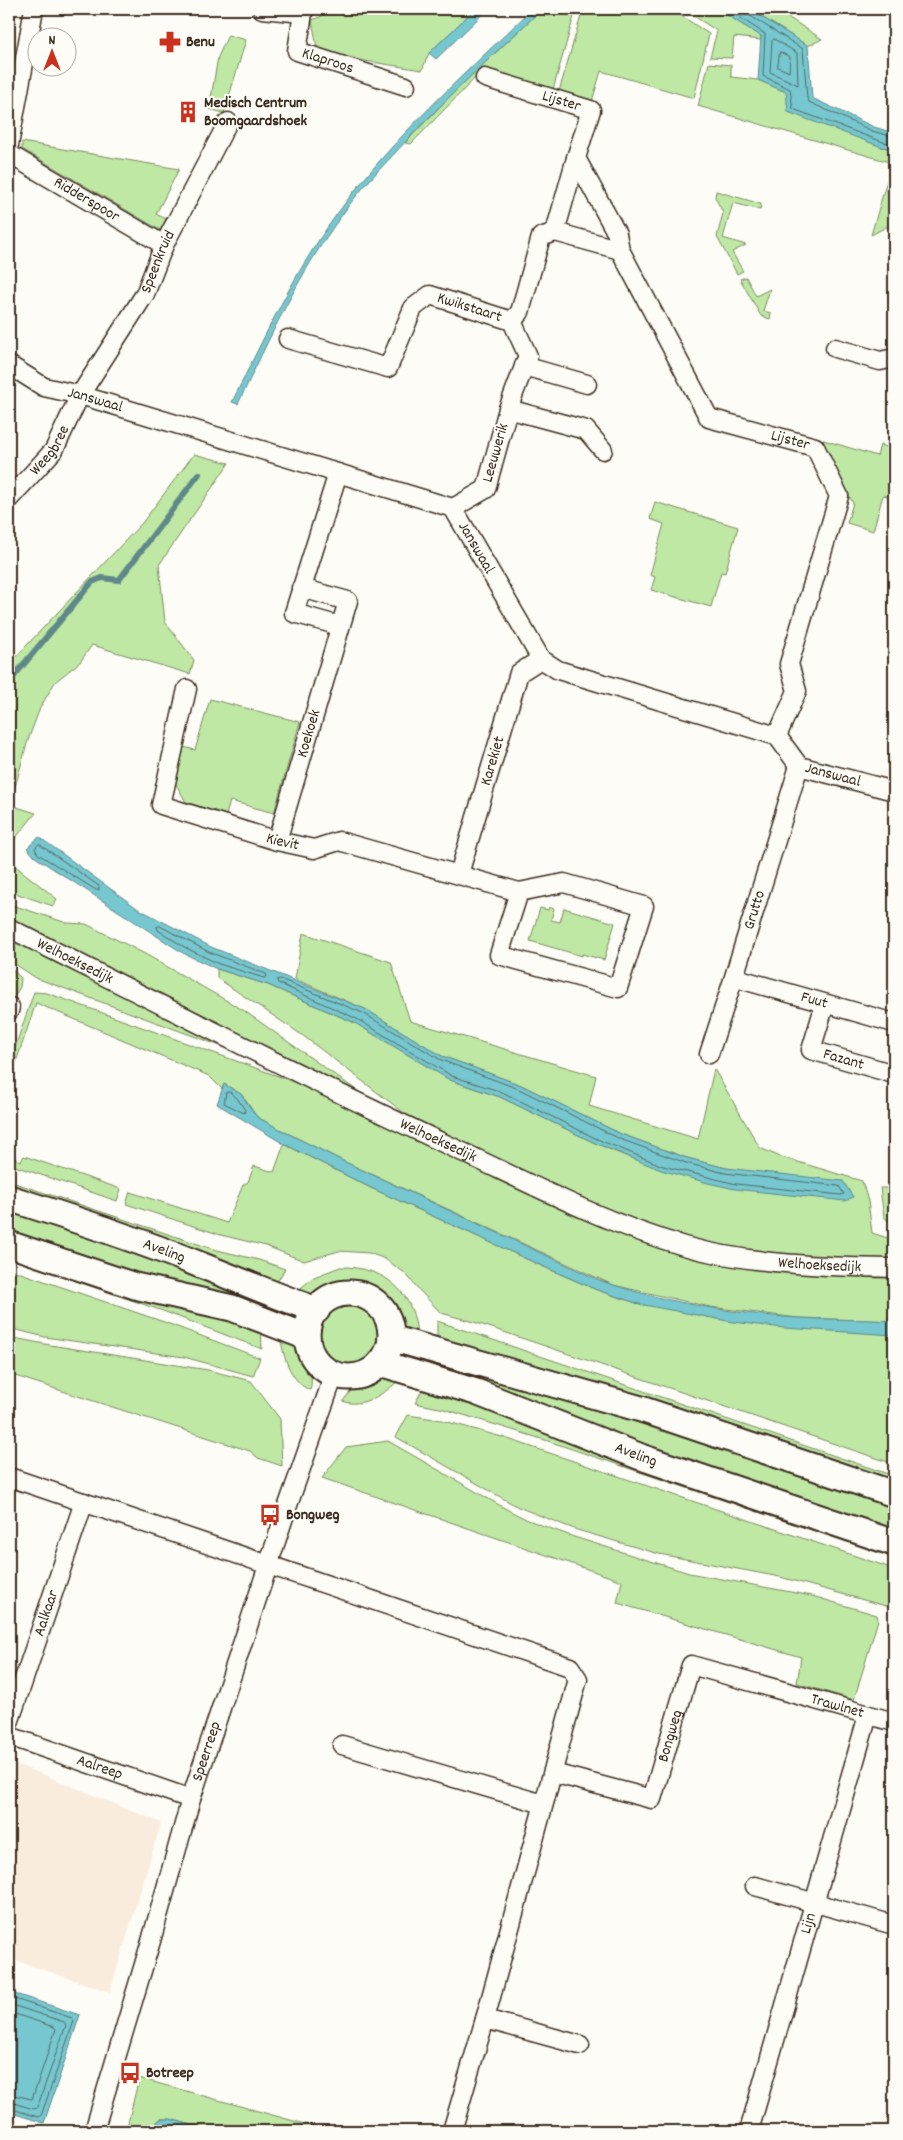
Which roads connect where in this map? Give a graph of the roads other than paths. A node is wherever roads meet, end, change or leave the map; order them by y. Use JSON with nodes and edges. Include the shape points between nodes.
{"nodes":[{"id":1,"x":34,"y":9,"type":"edge"},
{"id":2,"x":262,"y":9,"type":"edge"},
{"id":3,"x":485,"y":78,"type":"dead end"},
{"id":4,"x":406,"y":86,"type":"dead end"},
{"id":5,"x":228,"y":122,"type":"dead end"},
{"id":6,"x":9,"y":145,"type":"edge"},
{"id":7,"x":9,"y":154,"type":"edge"},
{"id":8,"x":576,"y":158,"type":"junction"},
{"id":9,"x":555,"y":232,"type":"junction"},
{"id":10,"x":164,"y":244,"type":"junction"},
{"id":11,"x":620,"y":250,"type":"junction"},
{"id":12,"x":512,"y":321,"type":"junction"},
{"id":13,"x":288,"y":339,"type":"dead end"},
{"id":14,"x":835,"y":348,"type":"dead end"},
{"id":15,"x":894,"y":358,"type":"edge"},
{"id":16,"x":526,"y":361,"type":"junction"},
{"id":17,"x":9,"y":365,"type":"edge"},
{"id":18,"x":587,"y":384,"type":"dead end"},
{"id":19,"x":80,"y":396,"type":"junction"},
{"id":20,"x":508,"y":409,"type":"junction"},
{"id":21,"x":603,"y":450,"type":"dead end"},
{"id":22,"x":338,"y":473,"type":"junction"},
{"id":23,"x":9,"y":499,"type":"edge"},
{"id":24,"x":453,"y":508,"type":"junction"},
{"id":25,"x":301,"y":588,"type":"junction"},
{"id":26,"x":340,"y":626,"type":"junction"},
{"id":27,"x":541,"y":659,"type":"junction"},
{"id":28,"x":187,"y":689,"type":"dead end"},
{"id":29,"x":777,"y":736,"type":"junction"},
{"id":30,"x":799,"y":766,"type":"junction"},
{"id":31,"x":894,"y":791,"type":"edge"},
{"id":32,"x":277,"y":840,"type":"junction"},
{"id":33,"x":459,"y":874,"type":"junction"},
{"id":34,"x":519,"y":892,"type":"junction"},
{"id":35,"x":9,"y":928,"type":"edge"},
{"id":36,"x":734,"y":980,"type":"junction"},
{"id":37,"x":825,"y":1004,"type":"junction"},
{"id":38,"x":894,"y":1023,"type":"edge"},
{"id":39,"x":709,"y":1054,"type":"dead end"},
{"id":40,"x":894,"y":1074,"type":"edge"},
{"id":41,"x":9,"y":1198,"type":"edge"},
{"id":42,"x":9,"y":1244,"type":"edge"},
{"id":43,"x":894,"y":1268,"type":"edge"},
{"id":44,"x":317,"y":1310,"type":"junction"},
{"id":45,"x":307,"y":1337,"type":"junction"},
{"id":46,"x":392,"y":1338,"type":"junction"},
{"id":47,"x":380,"y":1363,"type":"junction"},
{"id":48,"x":334,"y":1375,"type":"junction"},
{"id":49,"x":9,"y":1477,"type":"edge"},
{"id":50,"x":894,"y":1494,"type":"edge"},
{"id":51,"x":84,"y":1502,"type":"junction"},
{"id":52,"x":894,"y":1543,"type":"edge"},
{"id":53,"x":268,"y":1564,"type":"junction"},
{"id":54,"x":781,"y":1690,"type":"joint"},
{"id":55,"x":868,"y":1715,"type":"junction"},
{"id":56,"x":894,"y":1722,"type":"edge"},
{"id":57,"x":9,"y":1724,"type":"edge"},
{"id":58,"x":9,"y":1736,"type":"edge"},
{"id":59,"x":342,"y":1745,"type":"dead end"},
{"id":60,"x":553,"y":1774,"type":"junction"},
{"id":61,"x":191,"y":1799,"type":"junction"},
{"id":62,"x":543,"y":1804,"type":"junction"},
{"id":63,"x":755,"y":1886,"type":"dead end"},
{"id":64,"x":814,"y":1902,"type":"junction"},
{"id":65,"x":894,"y":1925,"type":"edge"},
{"id":66,"x":484,"y":2019,"type":"junction"},
{"id":67,"x":580,"y":2045,"type":"dead end"},
{"id":68,"x":94,"y":2131,"type":"edge"},
{"id":69,"x":452,"y":2131,"type":"edge"},
{"id":70,"x":749,"y":2131,"type":"edge"}],
"edges":[{"from":1,"to":6,"type":"street"},
{"from":2,"to":4,"type":"street","name":"Klaproos","via":[[303,13],[297,51]]},
{"from":3,"to":8,"type":"street","name":"Lijster","via":[[591,110]]},
{"from":5,"to":10,"type":"street","name":"Speenkruid"},
{"from":7,"to":10,"type":"street","name":"Ridderspoor"},
{"from":8,"to":9,"type":"street","name":"Lijster"},
{"from":8,"to":11,"type":"street","name":"Lijster","via":[[617,234]]},
{"from":9,"to":11,"type":"street"},
{"from":9,"to":12,"type":"street","via":[[541,238],[520,312]]},
{"from":10,"to":19,"type":"street","name":"Speenkruid","via":[[145,294]]},
{"from":11,"to":29,"type":"street","name":"Lijster","via":[[708,418],[815,447],[839,496],[789,664],[797,691]]},
{"from":12,"to":13,"type":"street","name":"Kwikstaart","via":[[430,295],[413,308],[388,368]]},
{"from":12,"to":16,"type":"street","name":"Kwikstaart"},
{"from":14,"to":15,"type":"street","via":[[880,361]]},
{"from":16,"to":18,"type":"street"},
{"from":16,"to":20,"type":"street","name":"Leeuwerik"},
{"from":17,"to":19,"type":"street","name":"Janswaal","via":[[44,387]]},
{"from":19,"to":22,"type":"street","name":"Janswaal"},
{"from":19,"to":23,"type":"street","name":"Weegbree","via":[[54,450]]},
{"from":20,"to":21,"type":"street","name":"Leeuwerik","via":[[586,430]]},
{"from":20,"to":24,"type":"street","name":"Leeuwerik","via":[[486,489]]},
{"from":22,"to":24,"type":"street","name":"Janswaal"},
{"from":22,"to":25,"type":"street"},
{"from":24,"to":27,"type":"street","name":"Janswaal"},
{"from":25,"to":26,"type":"street","via":[[294,613]]},
{"from":25,"to":26,"type":"street","name":"Koekoek","via":[[348,601]]},
{"from":26,"to":32,"type":"street","name":"Koekoek"},
{"from":27,"to":29,"type":"street","name":"Janswaal","via":[[558,670]]},
{"from":27,"to":33,"type":"street","name":"Karekiet","via":[[519,673]]},
{"from":28,"to":32,"type":"street","name":"Kievit","via":[[161,805]]},
{"from":29,"to":30,"type":"street","name":"Janswaal"},
{"from":30,"to":31,"type":"street","name":"Janswaal"},
{"from":30,"to":36,"type":"street","name":"Grutto"},
{"from":32,"to":33,"type":"street","name":"Kievit","via":[[314,849],[339,840]]},
{"from":33,"to":34,"type":"street","name":"Kievit"},
{"from":34,"to":34,"type":"street","name":"Kievit","via":[[499,955],[618,988],[644,906],[564,883]]},
{"from":35,"to":43,"type":"street","name":"Welhoeksedijk","via":[[329,1090],[635,1230],[686,1246],[756,1259]]},
{"from":36,"to":37,"type":"street","name":"Fuut"},
{"from":36,"to":39,"type":"street","name":"Grutto"},
{"from":37,"to":38,"type":"street","name":"Fuut"},
{"from":37,"to":40,"type":"street","name":"Fazant","via":[[811,1050]]},
{"from":41,"to":44,"type":"main road","name":"Aveling","via":[[106,1229]]},
{"from":42,"to":45,"type":"main road","via":[[135,1286],[232,1308]]},
{"from":44,"to":45,"type":"main road"},
{"from":44,"to":46,"type":"main road","via":[[336,1295],[352,1293],[368,1297],[386,1314]]},
{"from":45,"to":48,"type":"main road","via":[[314,1360]]},
{"from":46,"to":47,"type":"main road"},
{"from":46,"to":50,"type":"main road","via":[[641,1409]]},
{"from":47,"to":48,"type":"main road","via":[[359,1376]]},
{"from":47,"to":52,"type":"main road","name":"Aveling","via":[[476,1392],[641,1457]]},
{"from":48,"to":53,"type":"street","name":"Speerreep"},
{"from":49,"to":51,"type":"street"},
{"from":51,"to":53,"type":"street"},
{"from":51,"to":57,"type":"street","name":"Aalkaar"},
{"from":53,"to":60,"type":"street","via":[[570,1667],[578,1679]]},
{"from":53,"to":61,"type":"street","name":"Speerreep"},
{"from":54,"to":55,"type":"street","name":"Trawlnet"},
{"from":54,"to":60,"type":"street","name":"Bongweg","via":[[691,1665],[652,1799]]},
{"from":55,"to":56,"type":"street","name":"Trawlnet"},
{"from":55,"to":64,"type":"street","name":"Lijn"},
{"from":58,"to":61,"type":"street","name":"Aalreep"},
{"from":59,"to":62,"type":"street"},
{"from":60,"to":62,"type":"street"},
{"from":61,"to":68,"type":"street","name":"Speerreep"},
{"from":62,"to":66,"type":"street"},
{"from":63,"to":64,"type":"street"},
{"from":64,"to":65,"type":"street"},
{"from":64,"to":70,"type":"street","name":"Lijn"},
{"from":66,"to":67,"type":"street"},
{"from":66,"to":69,"type":"street"}]}
